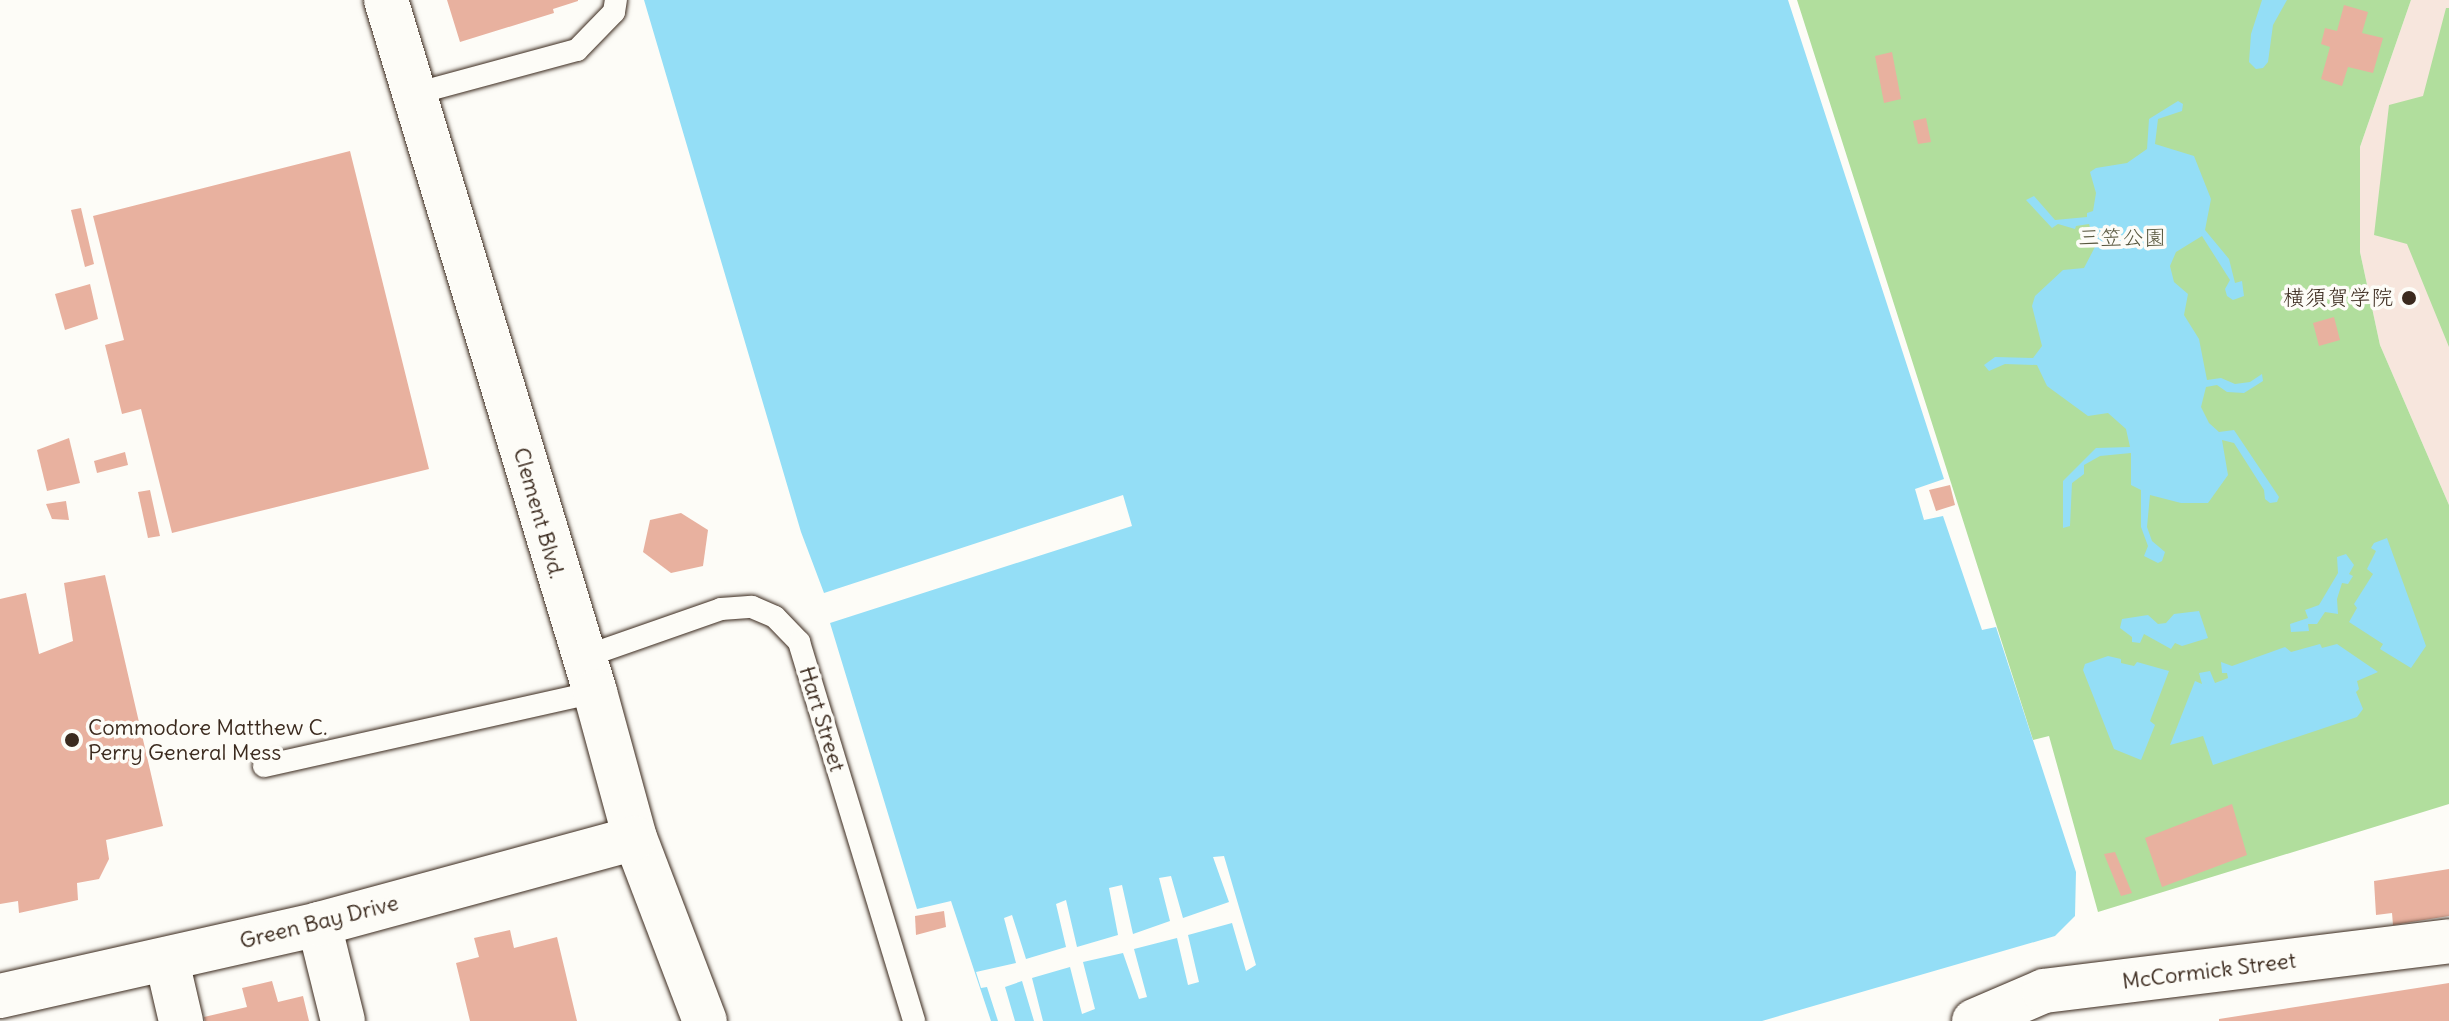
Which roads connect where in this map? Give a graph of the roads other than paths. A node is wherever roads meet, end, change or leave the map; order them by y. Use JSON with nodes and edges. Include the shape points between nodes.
{"nodes":[{"id":1,"x":386,"y":0,"type":"edge"},
{"id":2,"x":616,"y":0,"type":"edge"},
{"id":3,"x":414,"y":94,"type":"junction"},
{"id":4,"x":589,"y":674,"type":"junction"},
{"id":5,"x":264,"y":766,"type":"dead end"},
{"id":6,"x":635,"y":838,"type":"junction"},
{"id":7,"x":319,"y":924,"type":"junction"},
{"id":8,"x":2449,"y":941,"type":"edge"},
{"id":9,"x":167,"y":961,"type":"junction"},
{"id":10,"x":0,"y":996,"type":"edge"},
{"id":11,"x":181,"y":1021,"type":"edge"},
{"id":12,"x":343,"y":1021,"type":"edge"},
{"id":13,"x":705,"y":1021,"type":"edge"},
{"id":14,"x":914,"y":1021,"type":"edge"},
{"id":15,"x":1974,"y":1021,"type":"edge"}],
"edges":[{"from":1,"to":3,"type":"street","name":"Clement Blvd."},
{"from":2,"to":3,"type":"lane","via":[[614,12],[577,50]]},
{"from":3,"to":4,"type":"street","name":"Clement Blvd."},
{"from":4,"to":5,"type":"lane","name":"Hart Street"},
{"from":4,"to":6,"type":"street","name":"Clement Blvd."},
{"from":4,"to":14,"type":"lane","name":"Hart Street","via":[[721,609],[752,607],[775,617],[799,642]]},
{"from":6,"to":7,"type":"street","name":"Green Bay Drive"},
{"from":6,"to":13,"type":"street","name":"Clement Blvd."},
{"from":7,"to":9,"type":"street","name":"Green Bay Drive"},
{"from":7,"to":12,"type":"street"},
{"from":8,"to":15,"type":"street","name":"McCormick Street","via":[[2044,991]]},
{"from":9,"to":10,"type":"street","name":"Green Bay Drive"},
{"from":9,"to":11,"type":"street"}]}
